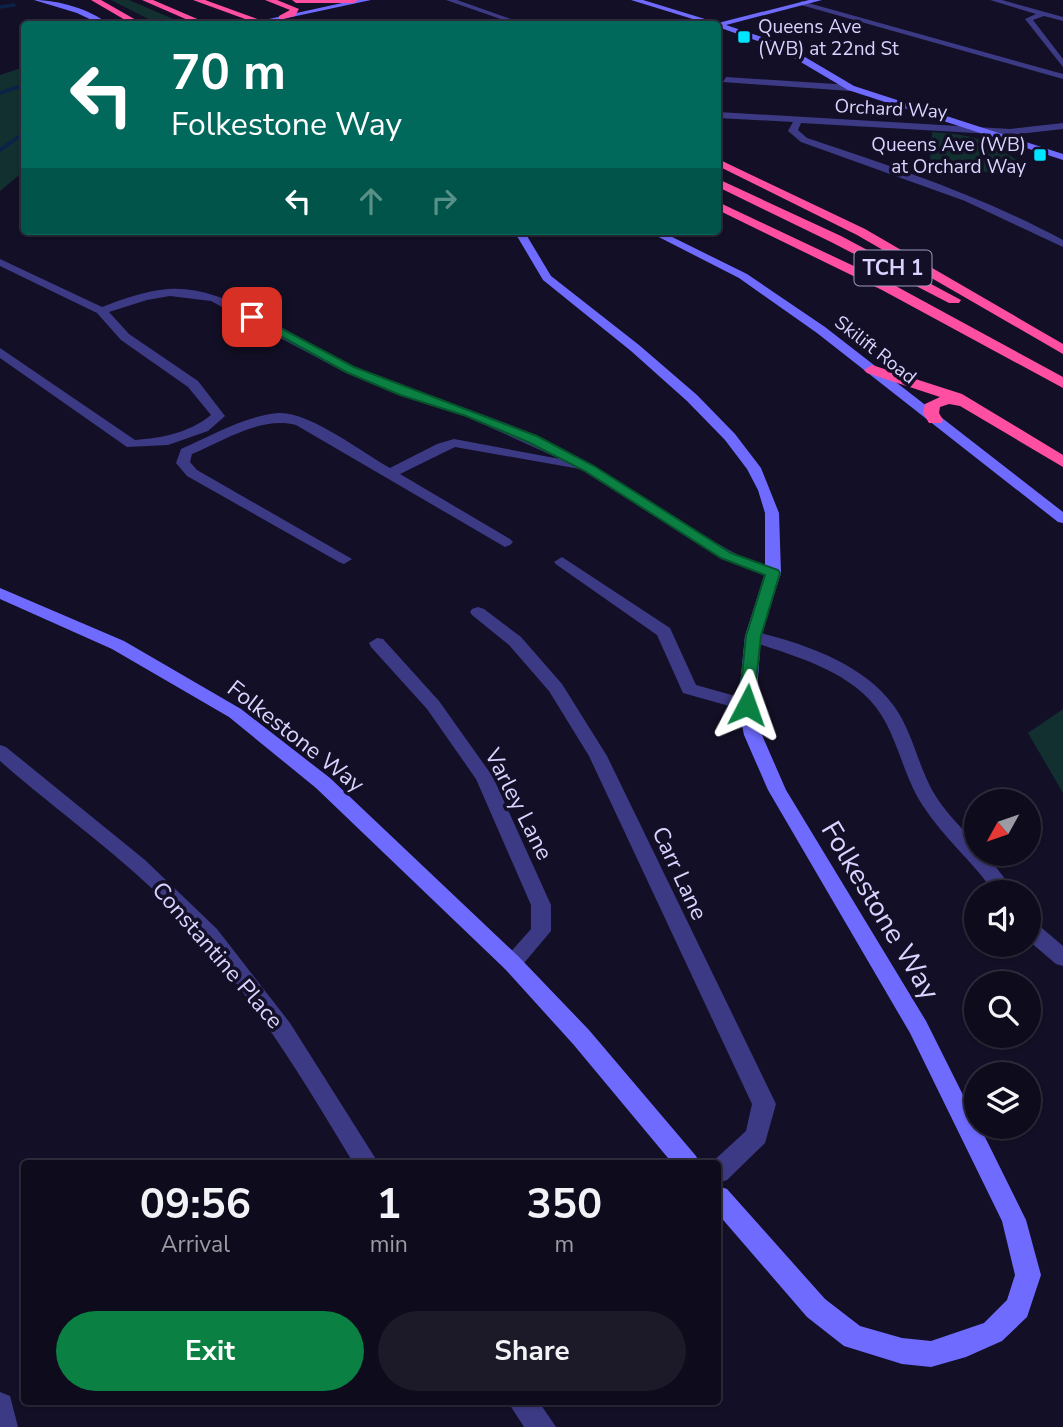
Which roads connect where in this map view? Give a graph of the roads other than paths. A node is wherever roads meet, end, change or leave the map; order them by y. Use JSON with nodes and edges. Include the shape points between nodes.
{"nodes":[{"id":1,"x":38,"y":0,"type":"edge"},
{"id":2,"x":95,"y":0,"type":"edge"},
{"id":3,"x":146,"y":0,"type":"edge"},
{"id":4,"x":197,"y":0,"type":"edge"},
{"id":5,"x":269,"y":0,"type":"edge"},
{"id":6,"x":296,"y":0,"type":"edge"},
{"id":7,"x":354,"y":0,"type":"edge"},
{"id":8,"x":367,"y":0,"type":"edge"},
{"id":9,"x":450,"y":0,"type":"edge"},
{"id":10,"x":635,"y":0,"type":"edge"},
{"id":11,"x":818,"y":0,"type":"edge"},
{"id":12,"x":994,"y":0,"type":"edge"},
{"id":13,"x":804,"y":3,"type":"junction"},
{"id":14,"x":1042,"y":13,"type":"junction"},
{"id":15,"x":282,"y":18,"type":"junction"},
{"id":16,"x":1063,"y":19,"type":"edge"},
{"id":17,"x":99,"y":21,"type":"edge"},
{"id":18,"x":133,"y":21,"type":"edge"},
{"id":19,"x":196,"y":21,"type":"edge"},
{"id":20,"x":256,"y":21,"type":"edge"},
{"id":21,"x":266,"y":21,"type":"edge"},
{"id":22,"x":512,"y":21,"type":"edge"},
{"id":23,"x":704,"y":21,"type":"edge"},
{"id":24,"x":721,"y":24,"type":"edge"},
{"id":25,"x":721,"y":26,"type":"edge"},
{"id":26,"x":1063,"y":65,"type":"edge"},
{"id":27,"x":1063,"y":77,"type":"edge"},
{"id":28,"x":726,"y":80,"type":"dead end"},
{"id":29,"x":851,"y":88,"type":"junction"},
{"id":30,"x":721,"y":115,"type":"edge"},
{"id":31,"x":798,"y":120,"type":"junction"},
{"id":32,"x":1063,"y":126,"type":"edge"},
{"id":33,"x":984,"y":131,"type":"junction"},
{"id":34,"x":1063,"y":157,"type":"edge"},
{"id":35,"x":721,"y":163,"type":"edge"},
{"id":36,"x":721,"y":184,"type":"edge"},
{"id":37,"x":721,"y":207,"type":"edge"},
{"id":38,"x":521,"y":235,"type":"edge"},
{"id":39,"x":660,"y":235,"type":"edge"},
{"id":40,"x":1063,"y":244,"type":"edge"},
{"id":41,"x":0,"y":262,"type":"edge"},
{"id":42,"x":101,"y":311,"type":"junction"},
{"id":43,"x":1063,"y":350,"type":"edge"},
{"id":44,"x":0,"y":352,"type":"edge"},
{"id":45,"x":1063,"y":361,"type":"edge"},
{"id":46,"x":873,"y":370,"type":"junction"},
{"id":47,"x":1063,"y":383,"type":"edge"},
{"id":48,"x":973,"y":405,"type":"junction"},
{"id":49,"x":935,"y":420,"type":"junction"},
{"id":50,"x":1063,"y":462,"type":"edge"},
{"id":51,"x":590,"y":469,"type":"junction"},
{"id":52,"x":392,"y":474,"type":"junction"},
{"id":53,"x":1063,"y":519,"type":"edge"},
{"id":54,"x":505,"y":542,"type":"dead end"},
{"id":55,"x":344,"y":559,"type":"dead end"},
{"id":56,"x":562,"y":562,"type":"dead end"},
{"id":57,"x":773,"y":573,"type":"junction"},
{"id":58,"x":0,"y":593,"type":"edge"},
{"id":59,"x":478,"y":611,"type":"dead end"},
{"id":60,"x":753,"y":636,"type":"junction"},
{"id":61,"x":377,"y":643,"type":"dead end"},
{"id":62,"x":747,"y":705,"type":"junction"},
{"id":63,"x":0,"y":751,"type":"edge"},
{"id":64,"x":997,"y":880,"type":"edge"},
{"id":65,"x":1041,"y":939,"type":"edge"},
{"id":66,"x":1063,"y":958,"type":"edge"},
{"id":67,"x":512,"y":963,"type":"junction"},
{"id":68,"x":365,"y":1160,"type":"edge"},
{"id":69,"x":685,"y":1160,"type":"edge"},
{"id":70,"x":721,"y":1169,"type":"edge"},
{"id":71,"x":721,"y":1200,"type":"edge"},
{"id":72,"x":524,"y":1405,"type":"edge"},
{"id":73,"x":0,"y":1406,"type":"edge"},
{"id":74,"x":4,"y":1427,"type":"edge"},
{"id":75,"x":542,"y":1427,"type":"edge"}],
"edges":[{"from":1,"to":17,"type":"street"},
{"from":2,"to":18,"type":"highway"},
{"from":3,"to":19,"type":"highway"},
{"from":4,"to":20,"type":"highway"},
{"from":5,"to":15,"type":"highway","via":[[295,9]]},
{"from":6,"to":7,"type":"highway"},
{"from":8,"to":15,"type":"street"},
{"from":9,"to":22,"type":"street"},
{"from":10,"to":23,"type":"street"},
{"from":11,"to":13,"type":"street"},
{"from":12,"to":14,"type":"street"},
{"from":13,"to":24,"type":"street"},
{"from":13,"to":27,"type":"street"},
{"from":14,"to":16,"type":"street"},
{"from":14,"to":26,"type":"street","via":[[1029,19]]},
{"from":15,"to":21,"type":"street"},
{"from":25,"to":29,"type":"street","via":[[780,46]]},
{"from":28,"to":29,"type":"street"},
{"from":29,"to":33,"type":"street"},
{"from":30,"to":31,"type":"street","name":"Orchard Way"},
{"from":31,"to":33,"type":"street","name":"Orchard Way"},
{"from":31,"to":40,"type":"street","via":[[793,131],[804,140],[901,171]]},
{"from":32,"to":33,"type":"street","name":"Orchard Way"},
{"from":33,"to":34,"type":"street"},
{"from":35,"to":43,"type":"highway","via":[[861,232]]},
{"from":36,"to":45,"type":"highway","number":"TCH 1","via":[[873,257]]},
{"from":37,"to":47,"type":"highway","number":"TCH 1","via":[[887,287]]},
{"from":38,"to":57,"type":"street","name":"Folkestone Way","via":[[552,284],[692,398],[754,468],[772,513]]},
{"from":39,"to":46,"type":"street","name":"Skilift Road","via":[[743,276]]},
{"from":41,"to":42,"type":"street"},
{"from":42,"to":44,"type":"street","via":[[125,337],[193,384],[218,416],[202,428],[163,442],[132,444]]},
{"from":42,"to":51,"type":"street","via":[[166,291],[215,298],[350,370],[482,418]]},
{"from":46,"to":48,"type":"highway"},
{"from":46,"to":49,"type":"street","name":"Skilift Road"},
{"from":48,"to":49,"type":"highway","via":[[939,401],[931,408]]},
{"from":48,"to":50,"type":"highway"},
{"from":49,"to":53,"type":"street","name":"Skilift Road"},
{"from":51,"to":52,"type":"street","via":[[454,443]]},
{"from":51,"to":57,"type":"street","via":[[726,555]]},
{"from":52,"to":54,"type":"street"},
{"from":52,"to":55,"type":"street","via":[[301,422],[280,417],[253,423],[186,452],[183,463],[192,473]]},
{"from":56,"to":62,"type":"street","via":[[664,632],[689,689]]},
{"from":57,"to":60,"type":"street","name":"Folkestone Way"},
{"from":58,"to":67,"type":"street","name":"Folkestone Way","via":[[118,645],[235,713],[323,783]]},
{"from":59,"to":70,"type":"street","name":"Carr Lane","via":[[515,641],[556,688],[598,756],[764,1104],[757,1136]]},
{"from":60,"to":62,"type":"street","name":"Folkestone Way"},
{"from":60,"to":64,"type":"street","via":[[834,666],[863,685],[888,710],[929,801]]},
{"from":61,"to":67,"type":"street","name":"Varley Lane","via":[[433,705],[484,777],[541,905],[541,931]]},
{"from":62,"to":71,"type":"street","name":"Folkestone Way","via":[[753,735],[776,790],[918,1027],[1014,1220],[1028,1275],[1018,1308],[993,1332],[931,1354],[902,1350],[853,1337],[816,1308]]},
{"from":63,"to":68,"type":"street","name":"Constantine Place","via":[[129,855],[184,907],[292,1041]]},
{"from":65,"to":66,"type":"street"},
{"from":67,"to":69,"type":"street","name":"Folkestone Way"},
{"from":72,"to":75,"type":"street"},
{"from":73,"to":74,"type":"street"}]}
